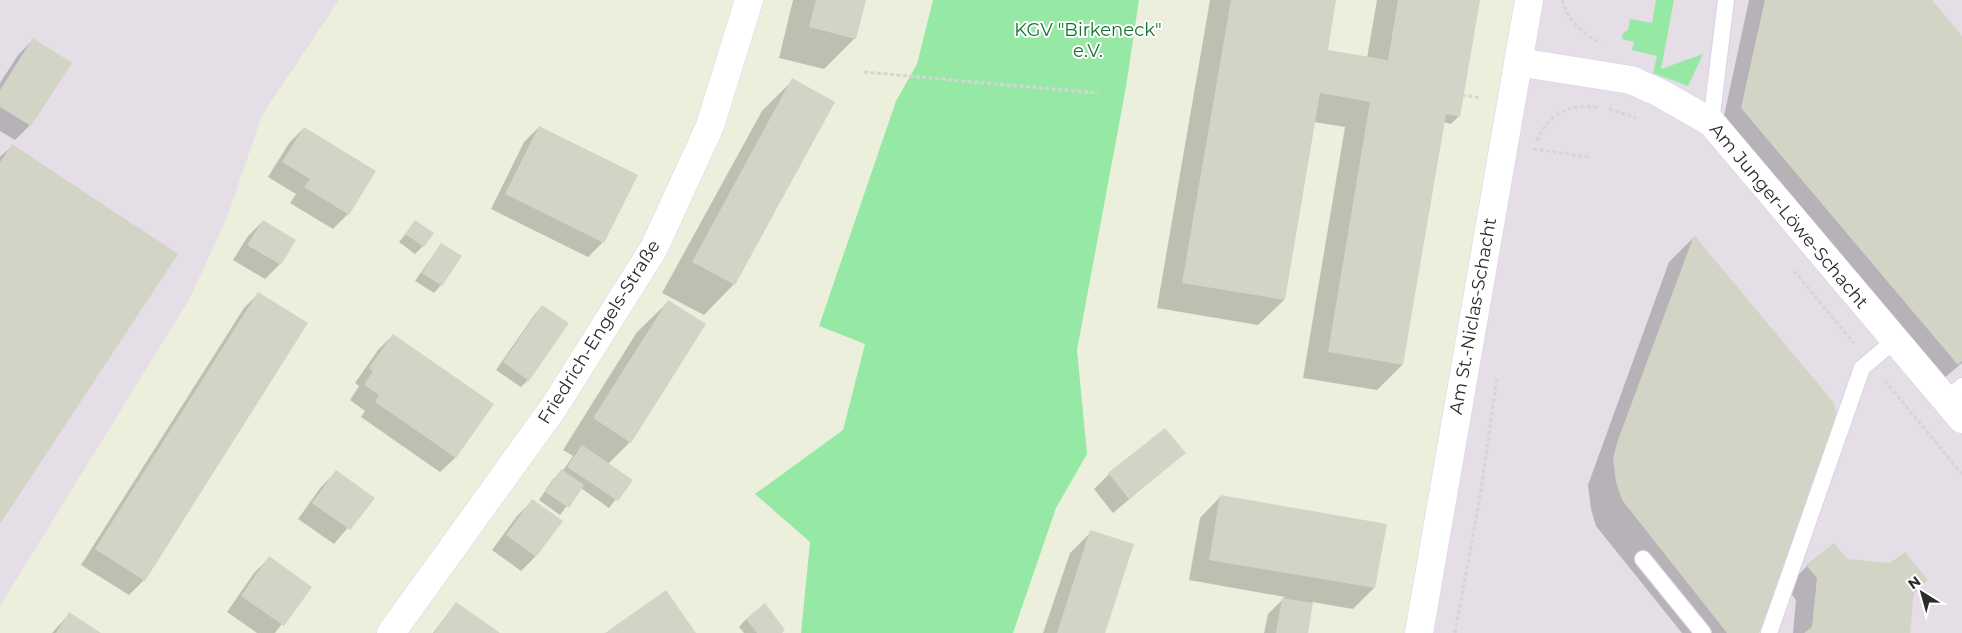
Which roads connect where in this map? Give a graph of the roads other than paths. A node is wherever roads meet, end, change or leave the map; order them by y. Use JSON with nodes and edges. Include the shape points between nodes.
{"nodes":[{"id":1,"x":749,"y":0,"type":"edge"},
{"id":2,"x":1529,"y":0,"type":"edge"},
{"id":3,"x":1726,"y":0,"type":"edge"},
{"id":4,"x":1518,"y":62,"type":"junction"},
{"id":5,"x":1711,"y":122,"type":"junction"},
{"id":6,"x":1895,"y":340,"type":"junction"},
{"id":7,"x":1957,"y":402,"type":"edge"},
{"id":8,"x":1643,"y":559,"type":"dead end"},
{"id":9,"x":391,"y":633,"type":"edge"},
{"id":10,"x":1419,"y":633,"type":"edge"},
{"id":11,"x":1703,"y":633,"type":"edge"},
{"id":12,"x":1769,"y":633,"type":"edge"}],
"edges":[{"from":1,"to":9,"type":"street","name":"Friedrich-Engels-Straße","via":[[710,126],[654,248],[554,407]]},
{"from":2,"to":4,"type":"street","name":"Am St.-Niclas-Schacht"},
{"from":3,"to":5,"type":"lane"},
{"from":4,"to":5,"type":"street","name":"Am Junger-Löwe-Schacht","via":[[1631,80]]},
{"from":4,"to":10,"type":"street","name":"Am St.-Niclas-Schacht"},
{"from":5,"to":6,"type":"street","name":"Am Junger-Löwe-Schacht"},
{"from":6,"to":7,"type":"street","name":"Am Junger-Löwe-Schacht"},
{"from":6,"to":12,"type":"lane","via":[[1862,368]]},
{"from":8,"to":11,"type":"lane"}]}
